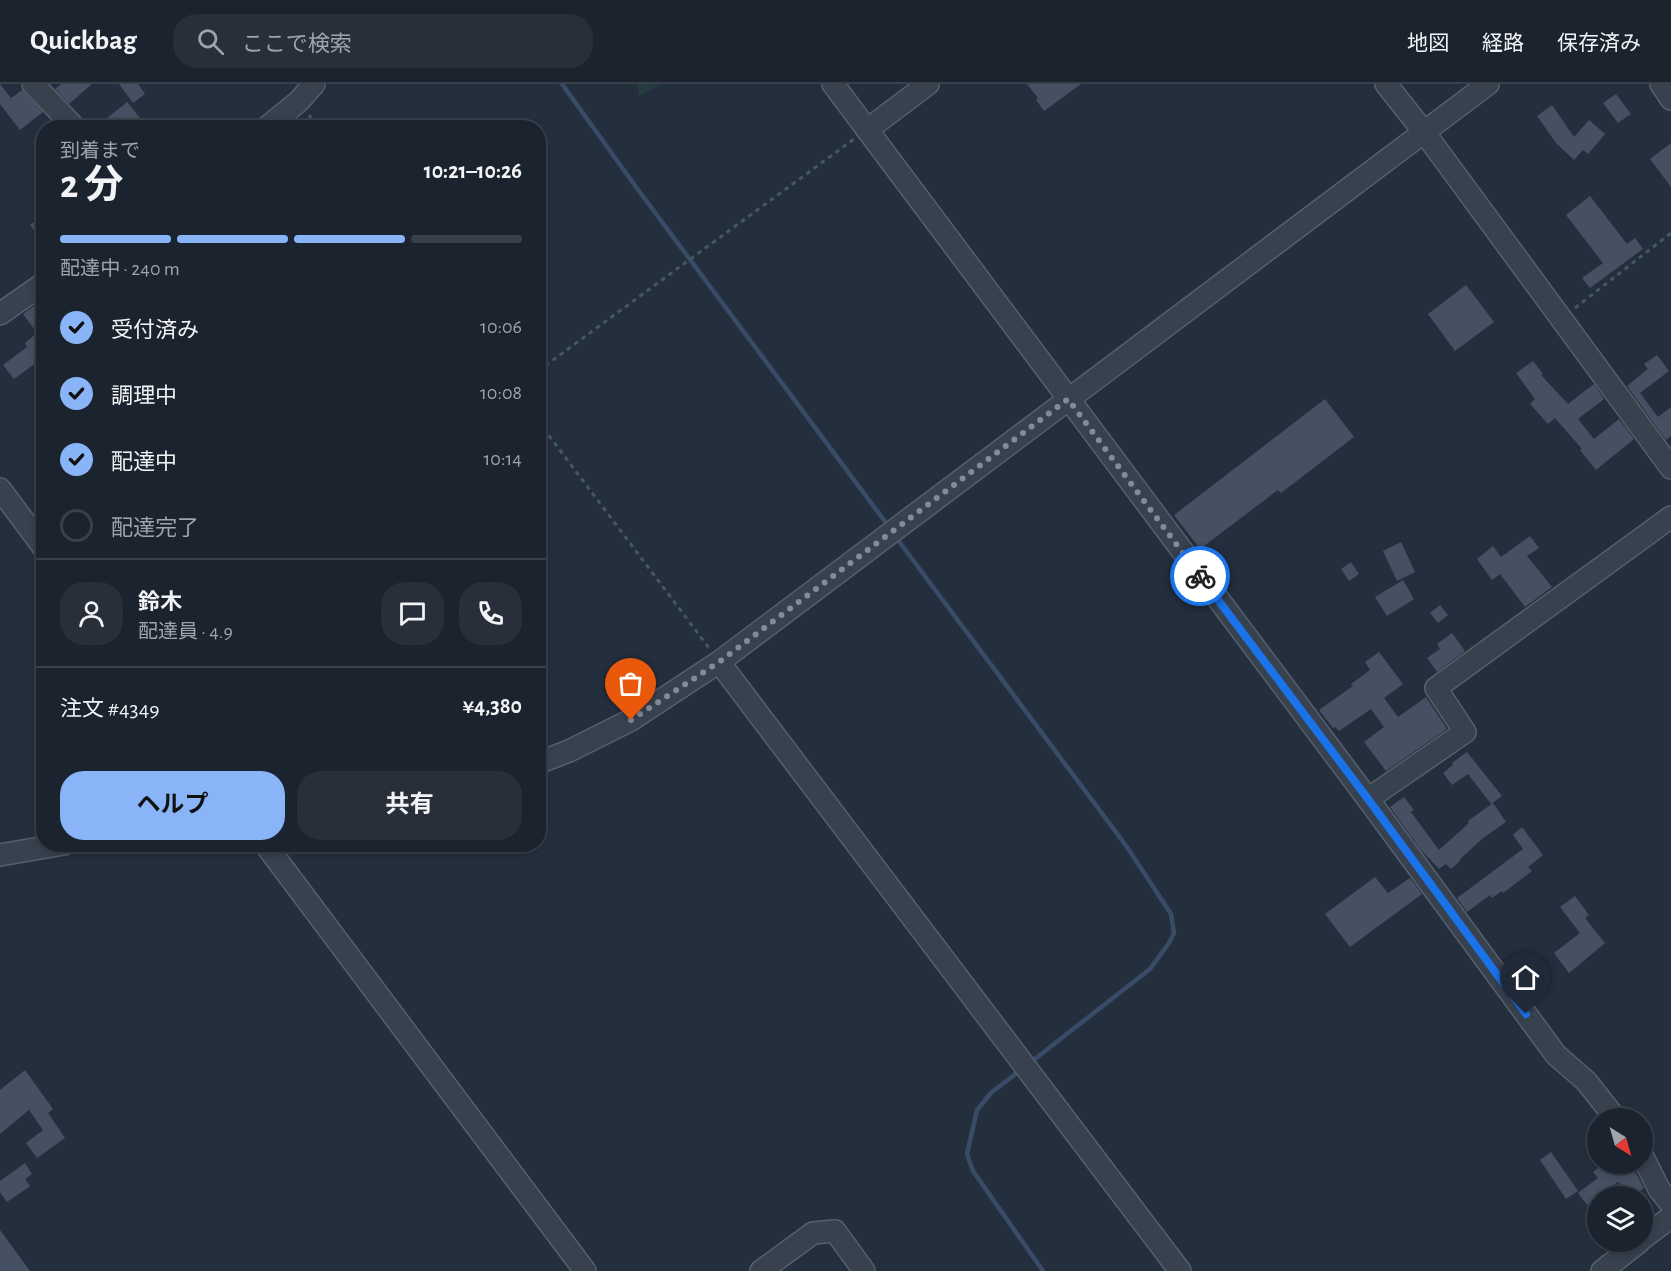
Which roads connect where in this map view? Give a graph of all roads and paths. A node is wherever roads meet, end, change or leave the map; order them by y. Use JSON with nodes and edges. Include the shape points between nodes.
{"nodes":[{"id":1,"x":33,"y":84,"type":"edge"},
{"id":2,"x":314,"y":84,"type":"edge"},
{"id":3,"x":833,"y":84,"type":"edge"},
{"id":4,"x":928,"y":84,"type":"edge"},
{"id":5,"x":1386,"y":84,"type":"edge"},
{"id":6,"x":1488,"y":84,"type":"edge"},
{"id":7,"x":1661,"y":84,"type":"edge"},
{"id":8,"x":1671,"y":99,"type":"edge"},
{"id":9,"x":67,"y":120,"type":"edge"},
{"id":10,"x":276,"y":120,"type":"edge"},
{"id":11,"x":867,"y":130,"type":"junction"},
{"id":12,"x":1424,"y":132,"type":"junction"},
{"id":13,"x":1671,"y":233,"type":"edge"},
{"id":14,"x":36,"y":287,"type":"edge"},
{"id":15,"x":3,"y":306,"type":"edge"},
{"id":16,"x":1561,"y":319,"type":"junction"},
{"id":17,"x":546,"y":365,"type":"edge"},
{"id":18,"x":1068,"y":399,"type":"junction"},
{"id":19,"x":546,"y":432,"type":"edge"},
{"id":20,"x":1671,"y":468,"type":"edge"},
{"id":21,"x":0,"y":489,"type":"edge"},
{"id":22,"x":1671,"y":517,"type":"edge"},
{"id":23,"x":36,"y":537,"type":"edge"},
{"id":24,"x":719,"y":662,"type":"junction"},
{"id":25,"x":546,"y":760,"type":"edge"},
{"id":26,"x":1368,"y":799,"type":"junction"},
{"id":27,"x":36,"y":849,"type":"edge"},
{"id":28,"x":272,"y":852,"type":"edge"},
{"id":29,"x":0,"y":855,"type":"edge"},
{"id":30,"x":1607,"y":1108,"type":"edge"},
{"id":31,"x":1652,"y":1174,"type":"edge"},
{"id":32,"x":1671,"y":1204,"type":"edge"},
{"id":33,"x":1671,"y":1217,"type":"edge"},
{"id":34,"x":1653,"y":1231,"type":"edge"},
{"id":35,"x":1627,"y":1252,"type":"edge"},
{"id":36,"x":585,"y":1271,"type":"edge"},
{"id":37,"x":760,"y":1271,"type":"edge"},
{"id":38,"x":864,"y":1271,"type":"edge"},
{"id":39,"x":1180,"y":1271,"type":"edge"},
{"id":40,"x":1602,"y":1271,"type":"edge"}],
"edges":[{"from":1,"to":9,"type":"street"},
{"from":2,"to":10,"type":"street"},
{"from":3,"to":11,"type":"street"},
{"from":4,"to":11,"type":"street"},
{"from":5,"to":12,"type":"street"},
{"from":6,"to":12,"type":"street"},
{"from":7,"to":8,"type":"street"},
{"from":11,"to":17,"type":"path"},
{"from":11,"to":18,"type":"street"},
{"from":12,"to":16,"type":"street"},
{"from":12,"to":18,"type":"street"},
{"from":13,"to":16,"type":"path"},
{"from":14,"to":15,"type":"street"},
{"from":16,"to":20,"type":"street"},
{"from":18,"to":24,"type":"street"},
{"from":18,"to":26,"type":"street"},
{"from":19,"to":24,"type":"path"},
{"from":21,"to":23,"type":"street"},
{"from":22,"to":26,"type":"street","via":[[1437,688],[1465,732]]},
{"from":24,"to":25,"type":"street","via":[[631,720]]},
{"from":24,"to":39,"type":"street"},
{"from":26,"to":30,"type":"street","via":[[1556,1055],[1586,1081]]},
{"from":27,"to":29,"type":"street"},
{"from":28,"to":36,"type":"street"},
{"from":31,"to":32,"type":"street"},
{"from":33,"to":34,"type":"street"},
{"from":35,"to":40,"type":"street"},
{"from":37,"to":38,"type":"street","via":[[813,1233],[835,1231]]}]}
